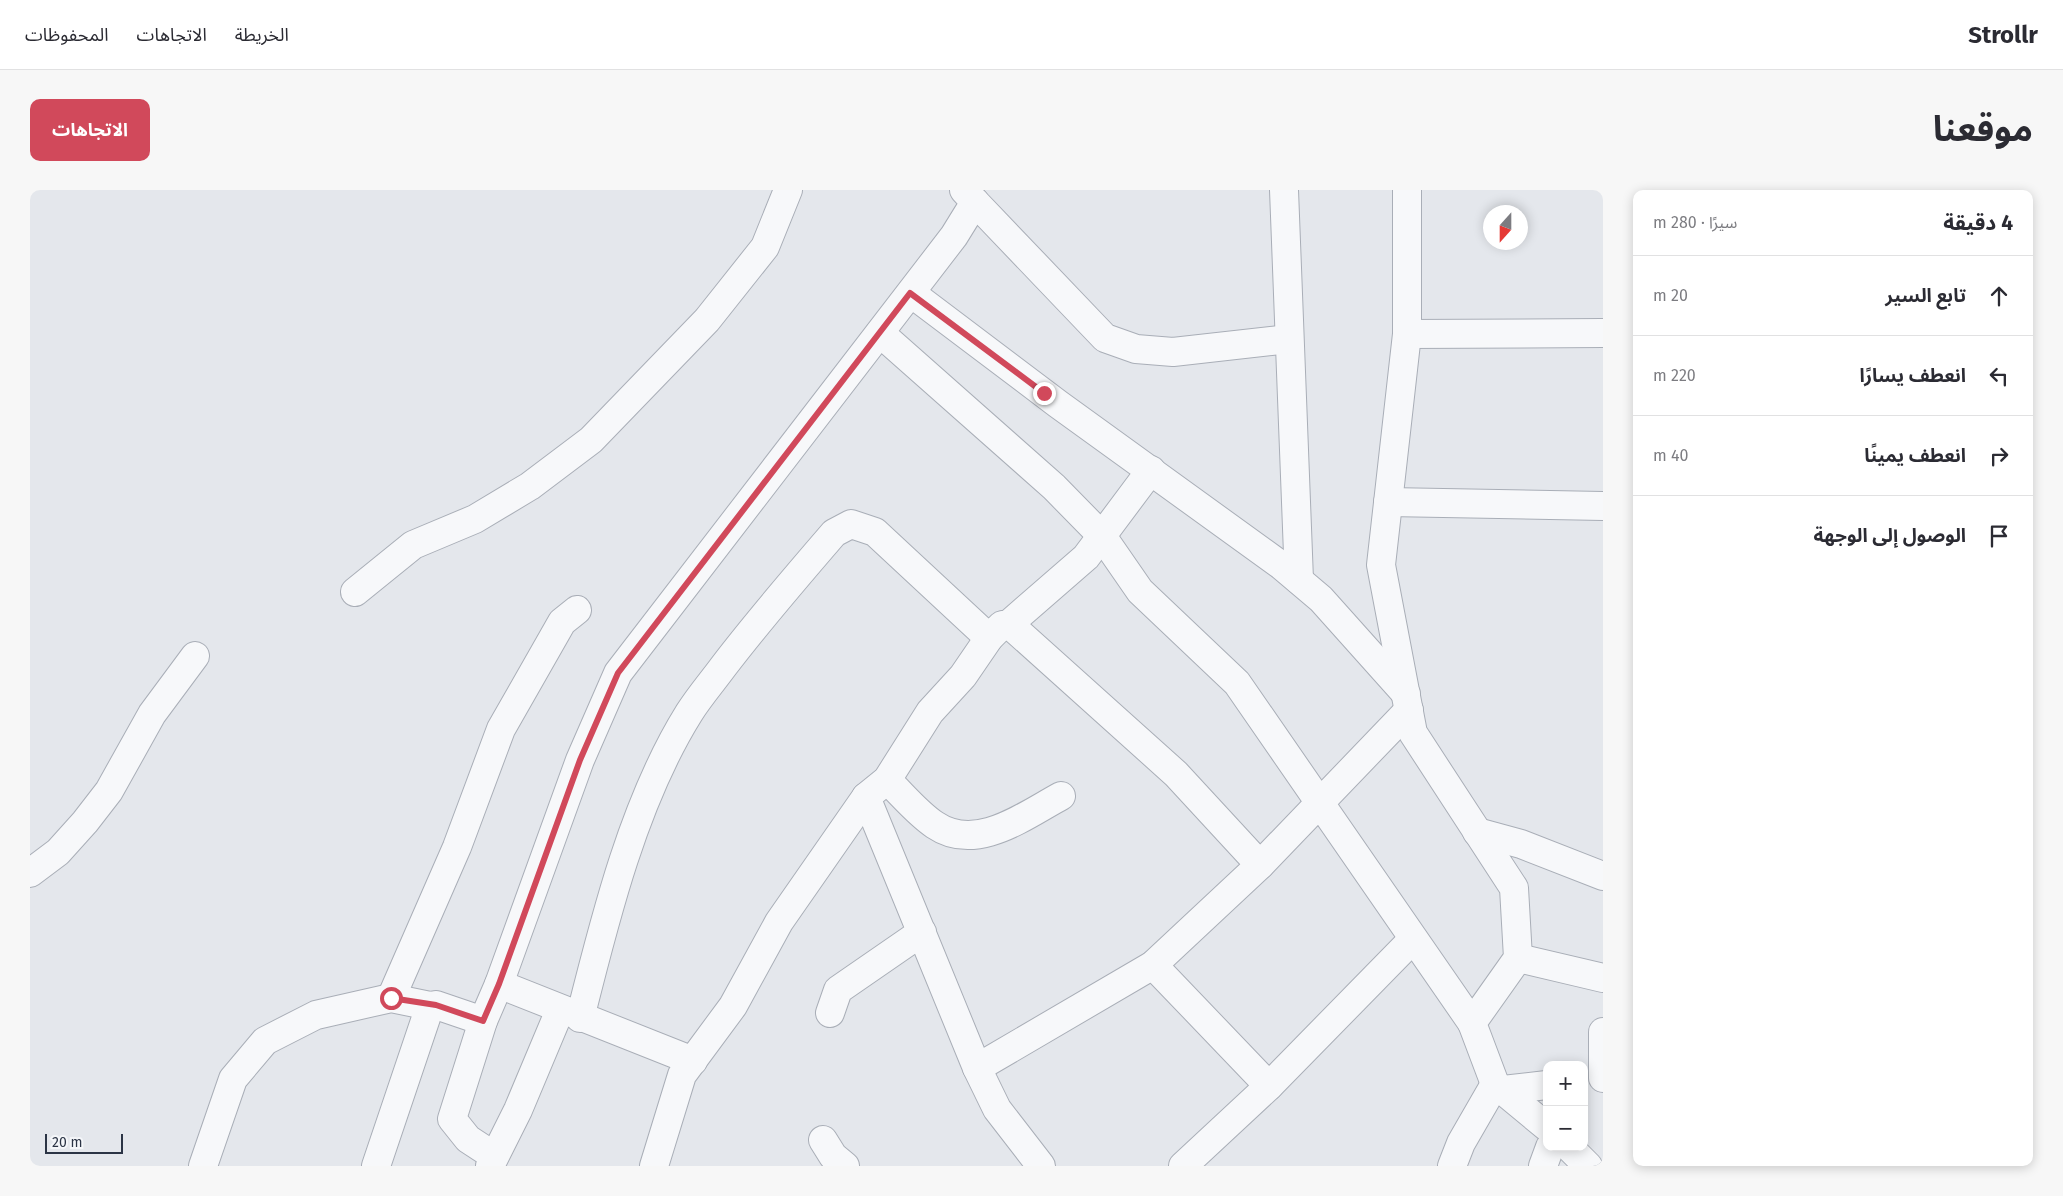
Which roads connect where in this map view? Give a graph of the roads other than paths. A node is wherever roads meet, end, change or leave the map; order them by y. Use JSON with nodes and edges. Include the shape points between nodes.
{"nodes":[{"id":1,"x":788,"y":190,"type":"edge"},
{"id":2,"x":1284,"y":190,"type":"edge"},
{"id":3,"x":1407,"y":190,"type":"edge"},
{"id":4,"x":969,"y":196,"type":"edge"},
{"id":5,"x":910,"y":293,"type":"junction"},
{"id":6,"x":880,"y":333,"type":"junction"},
{"id":7,"x":1603,"y":333,"type":"edge"},
{"id":8,"x":1407,"y":334,"type":"junction"},
{"id":9,"x":1289,"y":339,"type":"junction"},
{"id":10,"x":1151,"y":470,"type":"junction"},
{"id":11,"x":1388,"y":502,"type":"junction"},
{"id":12,"x":1603,"y":506,"type":"edge"},
{"id":13,"x":1102,"y":536,"type":"junction"},
{"id":14,"x":1299,"y":580,"type":"junction"},
{"id":15,"x":355,"y":592,"type":"dead end"},
{"id":16,"x":577,"y":610,"type":"dead end"},
{"id":17,"x":999,"y":631,"type":"junction"},
{"id":18,"x":195,"y":656,"type":"dead end"},
{"id":19,"x":1409,"y":712,"type":"junction"},
{"id":20,"x":887,"y":780,"type":"junction"},
{"id":21,"x":866,"y":796,"type":"junction"},
{"id":22,"x":1061,"y":796,"type":"dead end"},
{"id":23,"x":1320,"y":803,"type":"junction"},
{"id":24,"x":1476,"y":832,"type":"junction"},
{"id":25,"x":1260,"y":865,"type":"junction"},
{"id":26,"x":30,"y":873,"type":"edge"},
{"id":27,"x":1603,"y":876,"type":"edge"},
{"id":28,"x":922,"y":932,"type":"junction"},
{"id":29,"x":1413,"y":939,"type":"junction"},
{"id":30,"x":1518,"y":958,"type":"junction"},
{"id":31,"x":1153,"y":965,"type":"junction"},
{"id":32,"x":1603,"y":978,"type":"edge"},
{"id":33,"x":499,"y":984,"type":"junction"},
{"id":34,"x":391,"y":998,"type":"junction"},
{"id":35,"x":430,"y":1006,"type":"junction"},
{"id":36,"x":830,"y":1013,"type":"dead end"},
{"id":37,"x":570,"y":1014,"type":"junction"},
{"id":38,"x":483,"y":1021,"type":"junction"},
{"id":39,"x":1472,"y":1022,"type":"junction"},
{"id":40,"x":1603,"y":1032,"type":"edge"},
{"id":41,"x":693,"y":1061,"type":"junction"},
{"id":42,"x":977,"y":1068,"type":"junction"},
{"id":43,"x":1603,"y":1078,"type":"edge"},
{"id":44,"x":1588,"y":1080,"type":"edge"},
{"id":45,"x":1543,"y":1085,"type":"edge"},
{"id":46,"x":1269,"y":1086,"type":"junction"},
{"id":47,"x":1499,"y":1087,"type":"junction"},
{"id":48,"x":1543,"y":1124,"type":"edge"},
{"id":49,"x":823,"y":1140,"type":"dead end"},
{"id":50,"x":1549,"y":1151,"type":"edge"},
{"id":51,"x":1573,"y":1151,"type":"edge"},
{"id":52,"x":492,"y":1161,"type":"edge"},
{"id":53,"x":203,"y":1166,"type":"edge"},
{"id":54,"x":376,"y":1166,"type":"edge"},
{"id":55,"x":654,"y":1166,"type":"edge"},
{"id":56,"x":845,"y":1166,"type":"edge"},
{"id":57,"x":1041,"y":1166,"type":"edge"},
{"id":58,"x":1183,"y":1166,"type":"edge"},
{"id":59,"x":1452,"y":1166,"type":"edge"},
{"id":60,"x":1543,"y":1166,"type":"edge"},
{"id":61,"x":1588,"y":1166,"type":"edge"}],
"edges":[{"from":1,"to":15,"type":"street","via":[[760,254],[707,320],[591,440],[530,486],[475,519],[412,545]]},
{"from":2,"to":9,"type":"street"},
{"from":3,"to":8,"type":"street"},
{"from":4,"to":5,"type":"street","via":[[954,236]]},
{"from":4,"to":9,"type":"street","via":[[1104,338],[1136,349],[1173,352]]},
{"from":5,"to":6,"type":"street"},
{"from":5,"to":10,"type":"street"},
{"from":6,"to":13,"type":"street","via":[[1054,487]]},
{"from":6,"to":33,"type":"street","via":[[618,673],[577,770]]},
{"from":7,"to":8,"type":"street"},
{"from":8,"to":11,"type":"street"},
{"from":9,"to":14,"type":"street"},
{"from":10,"to":13,"type":"street"},
{"from":10,"to":14,"type":"street"},
{"from":11,"to":12,"type":"street"},
{"from":11,"to":19,"type":"street","via":[[1381,565]]},
{"from":13,"to":17,"type":"street","via":[[1086,557]]},
{"from":13,"to":23,"type":"street","via":[[1140,591],[1237,683]]},
{"from":14,"to":19,"type":"street","via":[[1321,599]]},
{"from":16,"to":34,"type":"street","via":[[562,622],[501,730],[457,847]]},
{"from":17,"to":20,"type":"street","via":[[930,712]]},
{"from":17,"to":25,"type":"street","via":[[1176,774]]},
{"from":17,"to":37,"type":"street","via":[[875,532],[851,524],[834,533],[750,633],[690,712],[660,766],[601,936]]},
{"from":18,"to":26,"type":"street","via":[[152,714],[109,791],[58,852]]},
{"from":19,"to":23,"type":"street"},
{"from":19,"to":24,"type":"street"},
{"from":20,"to":21,"type":"street"},
{"from":20,"to":22,"type":"street","via":[[935,825],[959,836],[986,834]]},
{"from":21,"to":28,"type":"street"},
{"from":21,"to":41,"type":"street","via":[[779,922],[733,1006]]},
{"from":23,"to":25,"type":"street"},
{"from":23,"to":29,"type":"street"},
{"from":24,"to":27,"type":"street","via":[[1521,844]]},
{"from":24,"to":30,"type":"street","via":[[1514,888]]},
{"from":25,"to":31,"type":"street"},
{"from":28,"to":36,"type":"street","via":[[838,990]]},
{"from":28,"to":42,"type":"street"},
{"from":29,"to":39,"type":"street"},
{"from":29,"to":46,"type":"street"},
{"from":30,"to":32,"type":"street"},
{"from":30,"to":39,"type":"street"},
{"from":31,"to":42,"type":"street"},
{"from":31,"to":46,"type":"street"},
{"from":33,"to":37,"type":"street"},
{"from":33,"to":38,"type":"street"},
{"from":34,"to":35,"type":"street"},
{"from":34,"to":53,"type":"street","via":[[316,1015],[266,1041],[233,1079]]},
{"from":35,"to":38,"type":"street","via":[[436,1005]]},
{"from":35,"to":54,"type":"street"},
{"from":37,"to":41,"type":"street"},
{"from":37,"to":52,"type":"street"},
{"from":38,"to":52,"type":"street","via":[[452,1119]]},
{"from":39,"to":47,"type":"street"},
{"from":40,"to":43,"type":"street"},
{"from":41,"to":55,"type":"street","via":[[682,1075]]},
{"from":42,"to":57,"type":"street","via":[[997,1109]]},
{"from":43,"to":44,"type":"street"},
{"from":45,"to":47,"type":"street"},
{"from":46,"to":58,"type":"street"},
{"from":47,"to":48,"type":"street"},
{"from":47,"to":59,"type":"street","via":[[1461,1143]]},
{"from":49,"to":56,"type":"street","via":[[833,1156]]},
{"from":50,"to":60,"type":"street"},
{"from":51,"to":61,"type":"street"}]}
